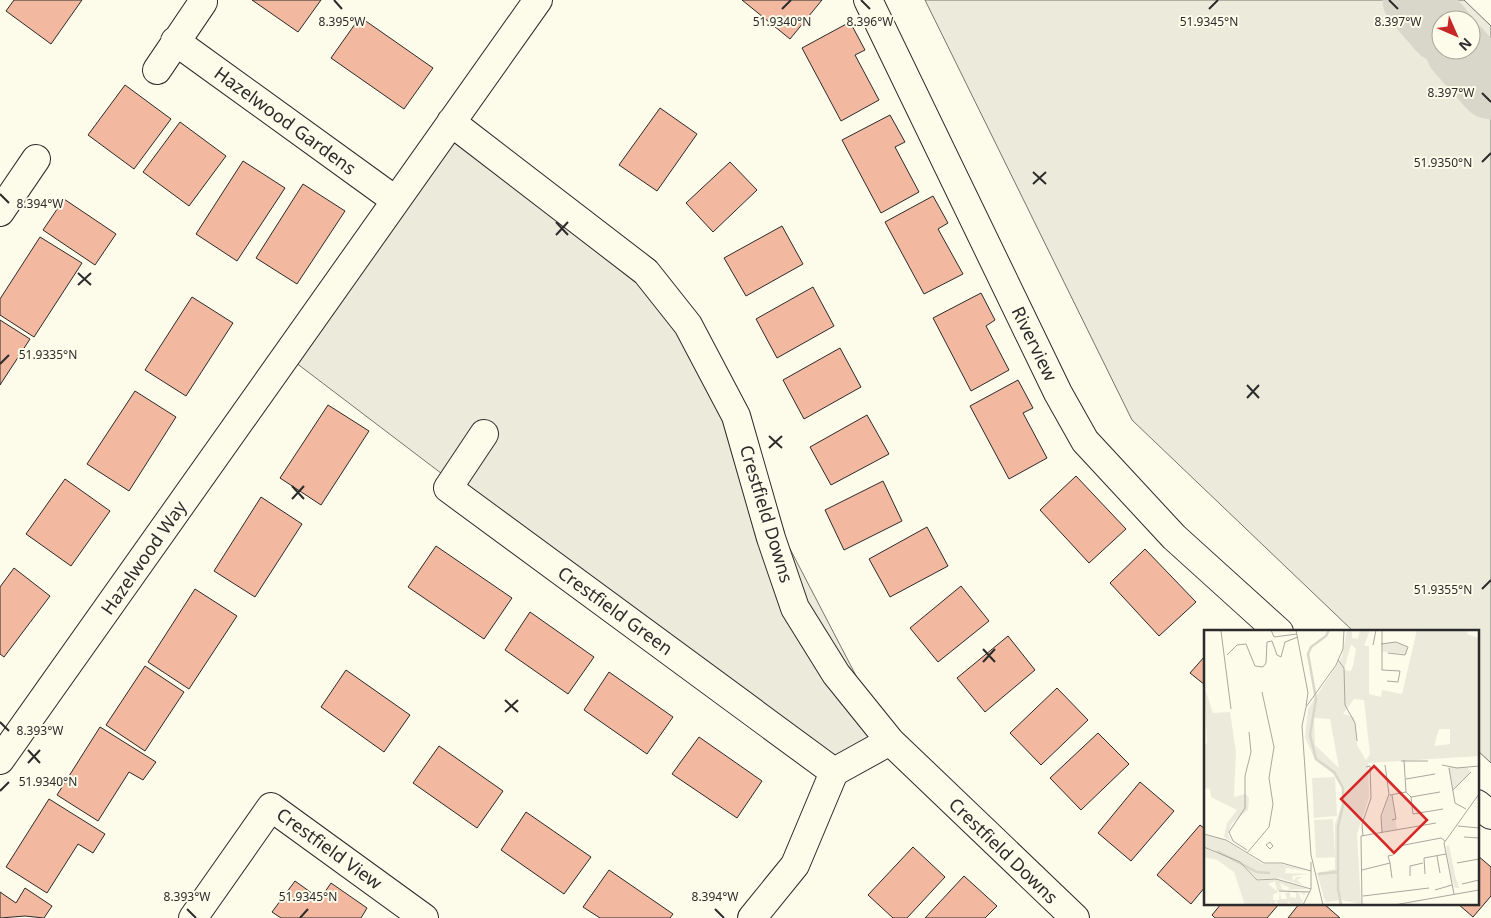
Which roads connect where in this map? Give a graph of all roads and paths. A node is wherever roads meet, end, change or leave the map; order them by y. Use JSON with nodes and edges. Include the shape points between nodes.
{"nodes":[{"id":1,"x":538,"y":0,"type":"edge"},
{"id":2,"x":868,"y":0,"type":"edge"},
{"id":3,"x":203,"y":2,"type":"dead end"},
{"id":4,"x":175,"y":41,"type":"junction"},
{"id":5,"x":157,"y":70,"type":"dead end"},
{"id":6,"x":451,"y":122,"type":"junction"},
{"id":7,"x":36,"y":160,"type":"dead end"},
{"id":8,"x":395,"y":200,"type":"junction"},
{"id":9,"x":0,"y":212,"type":"edge"},
{"id":10,"x":484,"y":434,"type":"dead end"},
{"id":11,"x":1278,"y":630,"type":"edge"},
{"id":12,"x":890,"y":741,"type":"junction"},
{"id":13,"x":0,"y":760,"type":"edge"},
{"id":14,"x":834,"y":772,"type":"junction"},
{"id":15,"x":1478,"y":805,"type":"edge"},
{"id":16,"x":1491,"y":815,"type":"edge"},
{"id":17,"x":193,"y":918,"type":"edge"},
{"id":18,"x":424,"y":918,"type":"edge"},
{"id":19,"x":752,"y":918,"type":"edge"},
{"id":20,"x":1075,"y":918,"type":"edge"}],
"edges":[{"from":1,"to":6,"type":"street","name":"Hazelwood Way"},
{"from":2,"to":11,"type":"street","name":"Riverview","via":[[1058,393],[1085,441],[1174,537]]},
{"from":3,"to":4,"type":"street"},
{"from":4,"to":5,"type":"street"},
{"from":4,"to":8,"type":"street","name":"Hazelwood Gardens"},
{"from":6,"to":8,"type":"street","name":"Hazelwood Way"},
{"from":6,"to":12,"type":"street","name":"Crestfield Downs","via":[[646,272],[688,325],[736,416],[795,608],[836,674]]},
{"from":7,"to":9,"type":"street"},
{"from":8,"to":13,"type":"street","name":"Hazelwood Way"},
{"from":10,"to":14,"type":"street","name":"Crestfield Green","via":[[448,488]]},
{"from":12,"to":14,"type":"street"},
{"from":12,"to":20,"type":"street","name":"Crestfield Downs"},
{"from":14,"to":19,"type":"street","via":[[796,865]]},
{"from":15,"to":16,"type":"street"},
{"from":17,"to":18,"type":"street","name":"Crestfield View","via":[[271,807]]}]}
